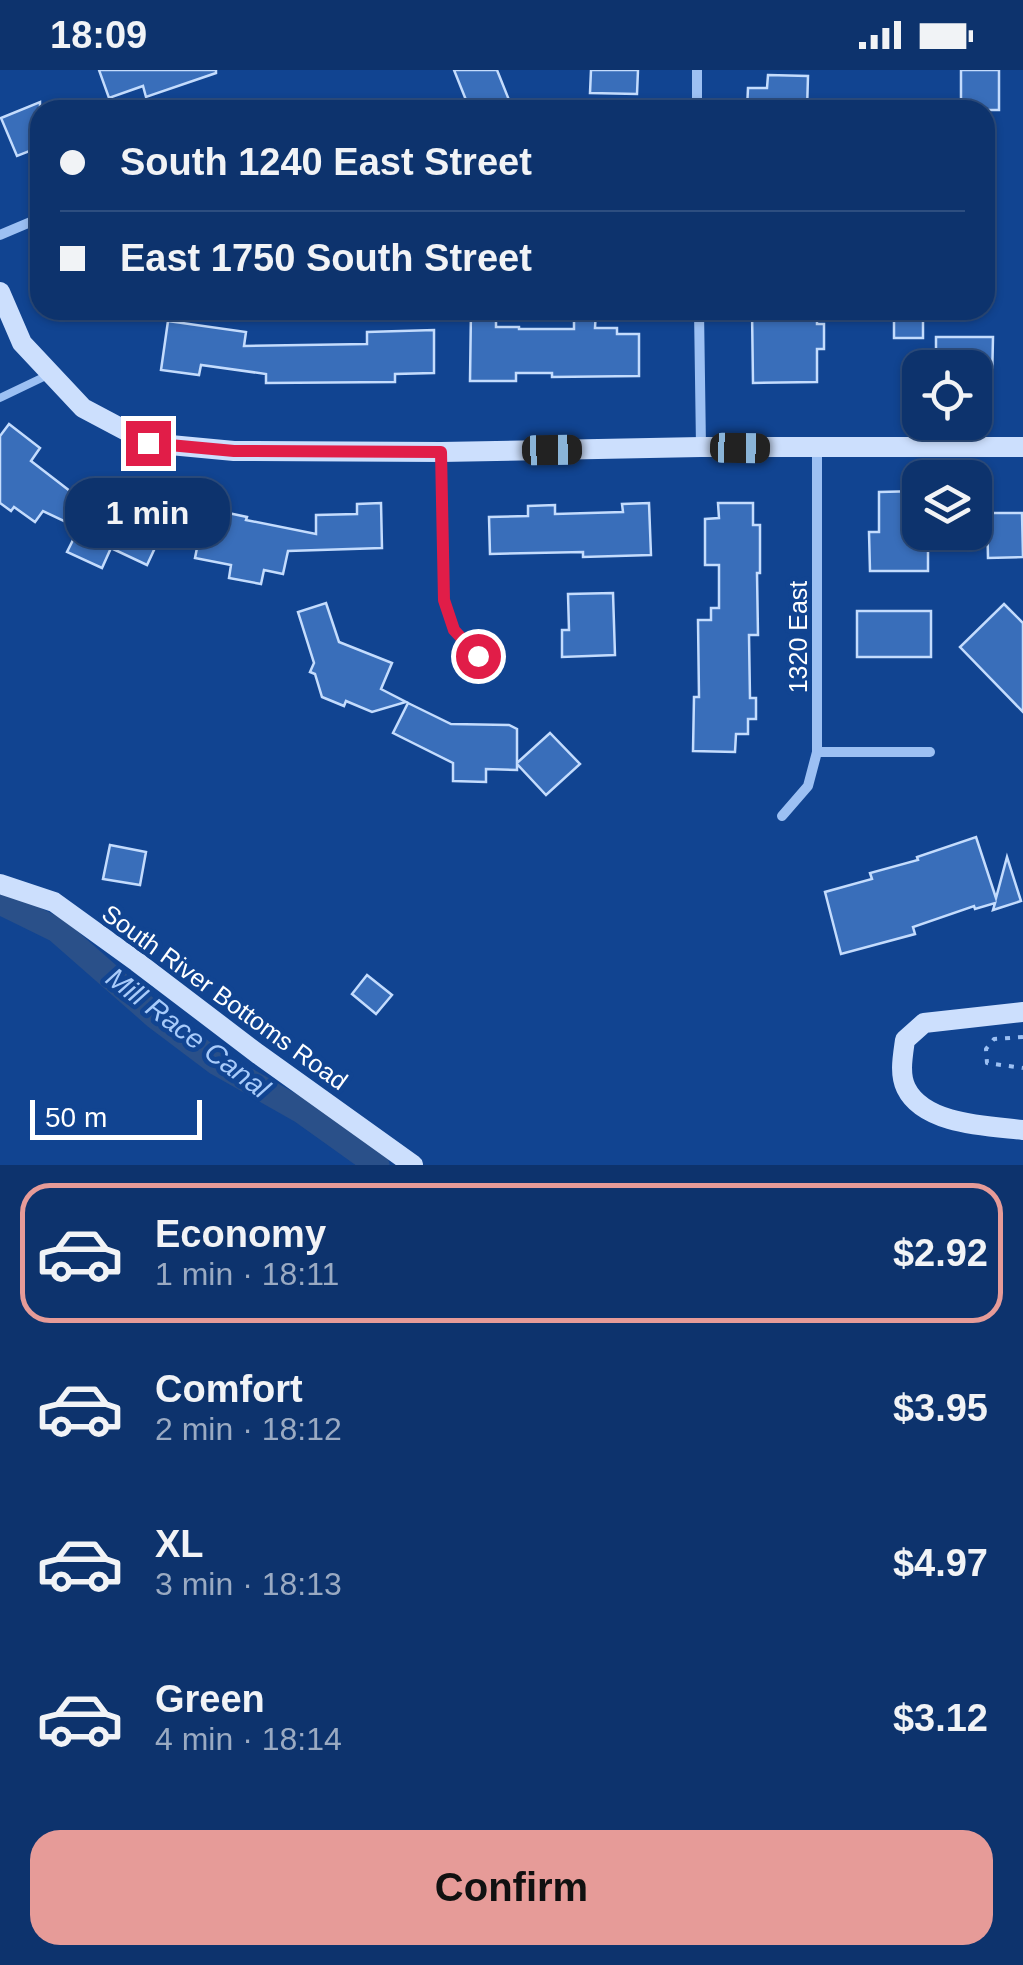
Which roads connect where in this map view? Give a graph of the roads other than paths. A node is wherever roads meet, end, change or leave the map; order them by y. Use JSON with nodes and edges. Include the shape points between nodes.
{"nodes":[{"id":1,"x":697,"y":70,"type":"edge"},
{"id":2,"x":697,"y":100,"type":"edge"},
{"id":3,"x":30,"y":222,"type":"edge"},
{"id":4,"x":0,"y":235,"type":"edge"},
{"id":5,"x":0,"y":292,"type":"edge"},
{"id":6,"x":699,"y":320,"type":"edge"},
{"id":7,"x":51,"y":374,"type":"junction"},
{"id":8,"x":0,"y":398,"type":"edge"},
{"id":9,"x":701,"y":447,"type":"junction"},
{"id":10,"x":1023,"y":447,"type":"edge"},
{"id":11,"x":817,"y":448,"type":"junction"},
{"id":12,"x":441,"y":452,"type":"junction"},
{"id":13,"x":478,"y":656,"type":"dead end"},
{"id":14,"x":817,"y":752,"type":"junction"},
{"id":15,"x":930,"y":752,"type":"dead end"},
{"id":16,"x":782,"y":816,"type":"dead end"},
{"id":17,"x":0,"y":884,"type":"edge"},
{"id":18,"x":1023,"y":1012,"type":"edge"},
{"id":19,"x":1023,"y":1130,"type":"edge"},
{"id":20,"x":413,"y":1165,"type":"edge"}],
"edges":[{"from":1,"to":2,"type":"street"},
{"from":3,"to":4,"type":"street"},
{"from":5,"to":7,"type":"street","via":[[22,343]]},
{"from":6,"to":9,"type":"street"},
{"from":7,"to":8,"type":"lane"},
{"from":7,"to":12,"type":"street","via":[[83,408],[148,443],[234,451]]},
{"from":9,"to":11,"type":"street"},
{"from":9,"to":12,"type":"street"},
{"from":10,"to":11,"type":"street"},
{"from":11,"to":14,"type":"street","name":"1320 East"},
{"from":12,"to":13,"type":"street","via":[[444,600],[454,630]]},
{"from":14,"to":15,"type":"street"},
{"from":14,"to":16,"type":"street","name":"1320 East","via":[[808,786]]},
{"from":17,"to":20,"type":"street","name":"South River Bottoms Road","via":[[54,902]]},
{"from":18,"to":19,"type":"street","via":[[924,1023],[904,1040],[902,1063],[906,1088],[948,1121]]}]}
